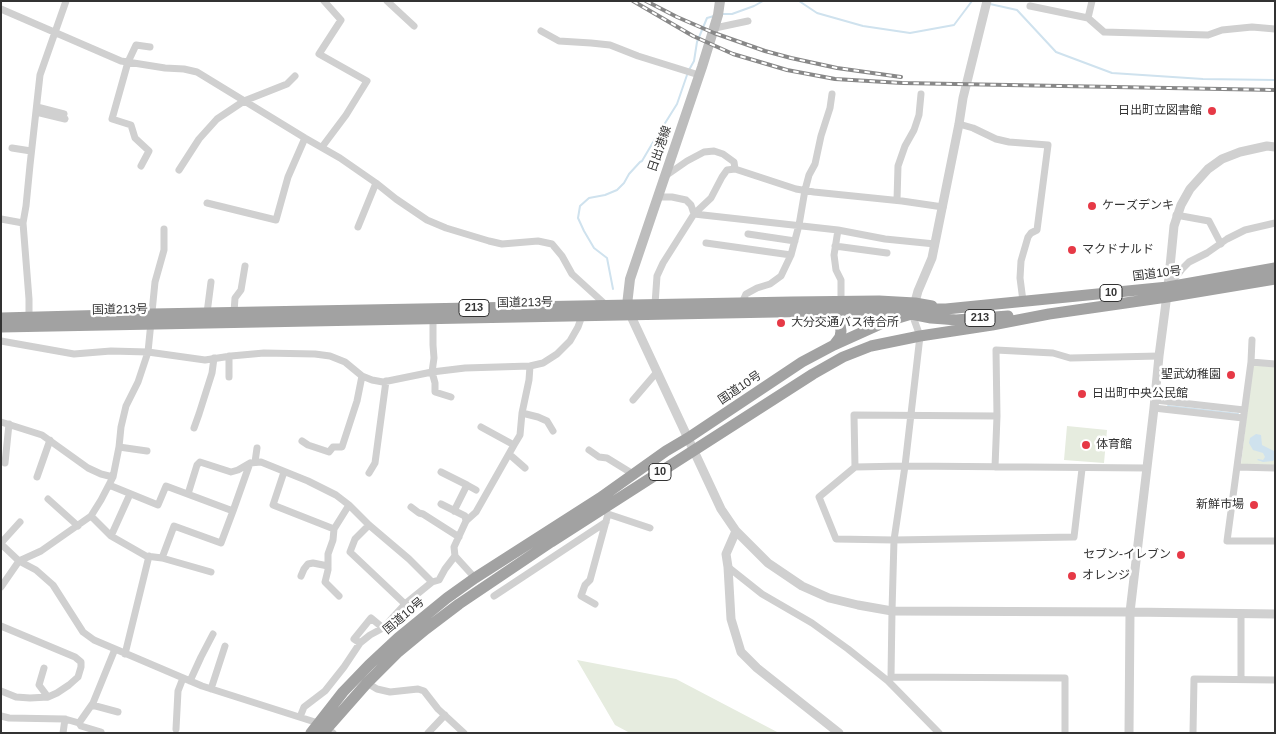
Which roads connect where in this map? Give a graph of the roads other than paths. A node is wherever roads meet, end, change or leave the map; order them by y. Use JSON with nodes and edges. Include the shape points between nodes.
{"nodes":[{"id":1,"x":324,"y":1,"type":"edge"},
{"id":2,"x":387,"y":1,"type":"edge"},
{"id":3,"x":720,"y":1,"type":"edge"},
{"id":4,"x":987,"y":1,"type":"edge"},
{"id":5,"x":1092,"y":1,"type":"edge"},
{"id":6,"x":65,"y":2,"type":"edge"},
{"id":7,"x":1030,"y":6,"type":"dead end"},
{"id":8,"x":1,"y":9,"type":"edge"},
{"id":9,"x":1088,"y":18,"type":"junction"},
{"id":10,"x":748,"y":21,"type":"dead end"},
{"id":11,"x":414,"y":26,"type":"dead end"},
{"id":12,"x":715,"y":28,"type":"junction"},
{"id":13,"x":1275,"y":29,"type":"edge"},
{"id":14,"x":541,"y":31,"type":"dead end"},
{"id":15,"x":55,"y":33,"type":"junction"},
{"id":16,"x":150,"y":48,"type":"dead end"},
{"id":17,"x":128,"y":62,"type":"junction"},
{"id":18,"x":699,"y":75,"type":"junction"},
{"id":19,"x":294,"y":76,"type":"dead end"},
{"id":20,"x":832,"y":94,"type":"dead end"},
{"id":21,"x":921,"y":94,"type":"dead end"},
{"id":22,"x":244,"y":101,"type":"junction"},
{"id":23,"x":36,"y":110,"type":"junction"},
{"id":24,"x":65,"y":116,"type":"dead end"},
{"id":25,"x":959,"y":124,"type":"junction"},
{"id":26,"x":305,"y":138,"type":"junction"},
{"id":27,"x":322,"y":147,"type":"junction"},
{"id":28,"x":1275,"y":147,"type":"edge"},
{"id":29,"x":12,"y":148,"type":"dead end"},
{"id":30,"x":31,"y":151,"type":"junction"},
{"id":31,"x":141,"y":166,"type":"dead end"},
{"id":32,"x":735,"y":169,"type":"junction"},
{"id":33,"x":179,"y":170,"type":"dead end"},
{"id":34,"x":663,"y":178,"type":"junction"},
{"id":35,"x":376,"y":183,"type":"junction"},
{"id":36,"x":805,"y":190,"type":"junction"},
{"id":37,"x":657,"y":197,"type":"junction"},
{"id":38,"x":896,"y":200,"type":"junction"},
{"id":39,"x":207,"y":203,"type":"dead end"},
{"id":40,"x":943,"y":207,"type":"junction"},
{"id":41,"x":694,"y":214,"type":"junction"},
{"id":42,"x":1176,"y":215,"type":"junction"},
{"id":43,"x":1,"y":219,"type":"edge"},
{"id":44,"x":23,"y":223,"type":"junction"},
{"id":45,"x":1275,"y":223,"type":"edge"},
{"id":46,"x":358,"y":226,"type":"dead end"},
{"id":47,"x":799,"y":226,"type":"junction"},
{"id":48,"x":164,"y":229,"type":"dead end"},
{"id":49,"x":838,"y":230,"type":"junction"},
{"id":50,"x":748,"y":234,"type":"dead end"},
{"id":51,"x":795,"y":241,"type":"junction"},
{"id":52,"x":706,"y":243,"type":"dead end"},
{"id":53,"x":935,"y":244,"type":"junction"},
{"id":54,"x":1221,"y":244,"type":"junction"},
{"id":55,"x":835,"y":246,"type":"junction"},
{"id":56,"x":887,"y":253,"type":"dead end"},
{"id":57,"x":791,"y":254,"type":"junction"},
{"id":58,"x":245,"y":266,"type":"dead end"},
{"id":59,"x":1275,"y":268,"type":"edge"},
{"id":60,"x":1275,"y":278,"type":"edge"},
{"id":61,"x":211,"y":282,"type":"dead end"},
{"id":62,"x":1167,"y":292,"type":"junction"},
{"id":63,"x":1023,"y":301,"type":"junction"},
{"id":64,"x":742,"y":303,"type":"junction"},
{"id":65,"x":655,"y":304,"type":"junction"},
{"id":66,"x":606,"y":305,"type":"junction"},
{"id":67,"x":838,"y":306,"type":"junction"},
{"id":68,"x":913,"y":308,"type":"junction"},
{"id":69,"x":583,"y":310,"type":"junction"},
{"id":70,"x":628,"y":310,"type":"junction"},
{"id":71,"x":234,"y":312,"type":"junction"},
{"id":72,"x":206,"y":313,"type":"junction"},
{"id":73,"x":1049,"y":314,"type":"junction"},
{"id":74,"x":1,"y":318,"type":"edge"},
{"id":75,"x":151,"y":318,"type":"junction"},
{"id":76,"x":433,"y":318,"type":"junction"},
{"id":77,"x":29,"y":322,"type":"junction"},
{"id":78,"x":1,"y":327,"type":"edge"},
{"id":79,"x":920,"y":336,"type":"junction"},
{"id":80,"x":1252,"y":340,"type":"dead end"},
{"id":81,"x":1,"y":341,"type":"edge"},
{"id":82,"x":834,"y":345,"type":"junction"},
{"id":83,"x":148,"y":352,"type":"junction"},
{"id":84,"x":229,"y":356,"type":"junction"},
{"id":85,"x":1159,"y":356,"type":"junction"},
{"id":86,"x":214,"y":358,"type":"junction"},
{"id":87,"x":1251,"y":362,"type":"junction"},
{"id":88,"x":1275,"y":364,"type":"edge"},
{"id":89,"x":530,"y":366,"type":"junction"},
{"id":90,"x":432,"y":372,"type":"junction"},
{"id":91,"x":657,"y":372,"type":"junction"},
{"id":92,"x":362,"y":376,"type":"junction"},
{"id":93,"x":229,"y":378,"type":"dead end"},
{"id":94,"x":386,"y":381,"type":"junction"},
{"id":95,"x":451,"y":397,"type":"dead end"},
{"id":96,"x":633,"y":400,"type":"dead end"},
{"id":97,"x":1155,"y":404,"type":"junction"},
{"id":98,"x":1244,"y":410,"type":"junction"},
{"id":99,"x":522,"y":412,"type":"junction"},
{"id":100,"x":910,"y":415,"type":"junction"},
{"id":101,"x":996,"y":416,"type":"junction"},
{"id":102,"x":1243,"y":418,"type":"junction"},
{"id":103,"x":1,"y":422,"type":"edge"},
{"id":104,"x":9,"y":424,"type":"junction"},
{"id":105,"x":481,"y":427,"type":"dead end"},
{"id":106,"x":194,"y":428,"type":"dead end"},
{"id":107,"x":553,"y":431,"type":"dead end"},
{"id":108,"x":688,"y":438,"type":"junction"},
{"id":109,"x":50,"y":440,"type":"junction"},
{"id":110,"x":302,"y":441,"type":"dead end"},
{"id":111,"x":514,"y":445,"type":"junction"},
{"id":112,"x":119,"y":447,"type":"junction"},
{"id":113,"x":257,"y":448,"type":"dead end"},
{"id":114,"x":589,"y":450,"type":"dead end"},
{"id":115,"x":694,"y":450,"type":"junction"},
{"id":116,"x":147,"y":452,"type":"dead end"},
{"id":117,"x":509,"y":454,"type":"junction"},
{"id":118,"x":5,"y":463,"type":"dead end"},
{"id":119,"x":253,"y":463,"type":"junction"},
{"id":120,"x":855,"y":466,"type":"junction"},
{"id":121,"x":906,"y":466,"type":"junction"},
{"id":122,"x":995,"y":467,"type":"junction"},
{"id":123,"x":525,"y":468,"type":"dead end"},
{"id":124,"x":1147,"y":468,"type":"junction"},
{"id":125,"x":1237,"y":468,"type":"junction"},
{"id":126,"x":1275,"y":468,"type":"edge"},
{"id":127,"x":1082,"y":469,"type":"junction"},
{"id":128,"x":284,"y":472,"type":"junction"},
{"id":129,"x":441,"y":472,"type":"dead end"},
{"id":130,"x":369,"y":473,"type":"dead end"},
{"id":131,"x":634,"y":474,"type":"junction"},
{"id":132,"x":37,"y":477,"type":"dead end"},
{"id":133,"x":113,"y":477,"type":"junction"},
{"id":134,"x":109,"y":485,"type":"junction"},
{"id":135,"x":467,"y":485,"type":"junction"},
{"id":136,"x":476,"y":490,"type":"dead end"},
{"id":137,"x":130,"y":494,"type":"junction"},
{"id":138,"x":188,"y":494,"type":"junction"},
{"id":139,"x":48,"y":500,"type":"dead end"},
{"id":140,"x":441,"y":504,"type":"dead end"},
{"id":141,"x":349,"y":505,"type":"junction"},
{"id":142,"x":411,"y":507,"type":"dead end"},
{"id":143,"x":233,"y":511,"type":"junction"},
{"id":144,"x":454,"y":511,"type":"junction"},
{"id":145,"x":605,"y":511,"type":"junction"},
{"id":146,"x":91,"y":516,"type":"junction"},
{"id":147,"x":20,"y":522,"type":"dead end"},
{"id":148,"x":466,"y":522,"type":"junction"},
{"id":149,"x":606,"y":522,"type":"junction"},
{"id":150,"x":369,"y":525,"type":"junction"},
{"id":151,"x":78,"y":526,"type":"junction"},
{"id":152,"x":650,"y":528,"type":"dead end"},
{"id":153,"x":334,"y":529,"type":"junction"},
{"id":154,"x":736,"y":531,"type":"junction"},
{"id":155,"x":111,"y":536,"type":"junction"},
{"id":156,"x":459,"y":536,"type":"junction"},
{"id":157,"x":894,"y":540,"type":"junction"},
{"id":158,"x":1275,"y":541,"type":"edge"},
{"id":159,"x":1,"y":544,"type":"edge"},
{"id":160,"x":149,"y":556,"type":"junction"},
{"id":161,"x":455,"y":556,"type":"junction"},
{"id":162,"x":162,"y":558,"type":"junction"},
{"id":163,"x":19,"y":561,"type":"junction"},
{"id":164,"x":328,"y":566,"type":"junction"},
{"id":165,"x":728,"y":566,"type":"junction"},
{"id":166,"x":211,"y":572,"type":"dead end"},
{"id":167,"x":301,"y":576,"type":"dead end"},
{"id":168,"x":475,"y":578,"type":"junction"},
{"id":169,"x":432,"y":582,"type":"junction"},
{"id":170,"x":1,"y":587,"type":"edge"},
{"id":171,"x":339,"y":596,"type":"dead end"},
{"id":172,"x":494,"y":596,"type":"dead end"},
{"id":173,"x":406,"y":604,"type":"junction"},
{"id":174,"x":595,"y":604,"type":"dead end"},
{"id":175,"x":892,"y":610,"type":"junction"},
{"id":176,"x":1130,"y":612,"type":"junction"},
{"id":177,"x":1241,"y":614,"type":"junction"},
{"id":178,"x":1275,"y":614,"type":"edge"},
{"id":179,"x":1,"y":626,"type":"edge"},
{"id":180,"x":383,"y":628,"type":"junction"},
{"id":181,"x":213,"y":634,"type":"dead end"},
{"id":182,"x":360,"y":643,"type":"junction"},
{"id":183,"x":225,"y":646,"type":"dead end"},
{"id":184,"x":114,"y":650,"type":"junction"},
{"id":185,"x":125,"y":654,"type":"junction"},
{"id":186,"x":44,"y":668,"type":"dead end"},
{"id":187,"x":890,"y":679,"type":"junction"},
{"id":188,"x":1240,"y":679,"type":"junction"},
{"id":189,"x":186,"y":680,"type":"junction"},
{"id":190,"x":1275,"y":680,"type":"edge"},
{"id":191,"x":367,"y":683,"type":"junction"},
{"id":192,"x":211,"y":689,"type":"junction"},
{"id":193,"x":1,"y":691,"type":"edge"},
{"id":194,"x":48,"y":697,"type":"junction"},
{"id":195,"x":92,"y":705,"type":"junction"},
{"id":196,"x":118,"y":712,"type":"dead end"},
{"id":197,"x":445,"y":715,"type":"junction"},
{"id":198,"x":1,"y":716,"type":"edge"},
{"id":199,"x":300,"y":717,"type":"junction"},
{"id":200,"x":65,"y":718,"type":"junction"},
{"id":201,"x":78,"y":723,"type":"junction"},
{"id":202,"x":176,"y":729,"type":"dead end"},
{"id":203,"x":325,"y":729,"type":"edge"},
{"id":204,"x":101,"y":732,"type":"edge"},
{"id":205,"x":63,"y":733,"type":"edge"},
{"id":206,"x":310,"y":733,"type":"edge"},
{"id":207,"x":428,"y":733,"type":"edge"},
{"id":208,"x":464,"y":733,"type":"edge"},
{"id":209,"x":839,"y":733,"type":"edge"},
{"id":210,"x":939,"y":733,"type":"edge"},
{"id":211,"x":1064,"y":733,"type":"edge"},
{"id":212,"x":1129,"y":733,"type":"edge"},
{"id":213,"x":1193,"y":733,"type":"edge"}],
"edges":[{"from":1,"to":27,"type":"street","via":[[341,20],[319,54],[367,81]]},
{"from":2,"to":11,"type":"street"},
{"from":3,"to":12,"type":"main road","name":"日出港線"},
{"from":4,"to":25,"type":"street"},
{"from":5,"to":9,"type":"street"},
{"from":6,"to":15,"type":"street"},
{"from":7,"to":9,"type":"street"},
{"from":8,"to":15,"type":"street"},
{"from":9,"to":13,"type":"street","via":[[1104,32],[1208,35],[1252,26]]},
{"from":10,"to":12,"type":"street"},
{"from":12,"to":18,"type":"main road","name":"日出港線"},
{"from":14,"to":18,"type":"street","via":[[559,41],[610,45]]},
{"from":15,"to":17,"type":"street"},
{"from":15,"to":23,"type":"street","via":[[40,75]]},
{"from":16,"to":17,"type":"street","via":[[136,45]]},
{"from":17,"to":22,"type":"street","via":[[197,72]]},
{"from":17,"to":31,"type":"street","via":[[112,118],[131,125],[135,138],[149,151]]},
{"from":18,"to":34,"type":"main road","name":"日出港線"},
{"from":19,"to":22,"type":"street","via":[[287,84]]},
{"from":20,"to":36,"type":"street","via":[[816,164]]},
{"from":21,"to":38,"type":"street","via":[[919,115],[898,166]]},
{"from":22,"to":26,"type":"street"},
{"from":22,"to":33,"type":"street","via":[[217,119],[199,138]]},
{"from":23,"to":24,"type":"street"},
{"from":23,"to":30,"type":"street"},
{"from":25,"to":40,"type":"street"},
{"from":25,"to":63,"type":"street","via":[[996,139],[1048,145],[1036,230],[1028,237],[1021,261]]},
{"from":26,"to":27,"type":"street"},
{"from":26,"to":39,"type":"street","via":[[288,177],[276,220]]},
{"from":27,"to":35,"type":"street"},
{"from":28,"to":42,"type":"street","via":[[1240,152],[1222,159],[1190,188]]},
{"from":29,"to":30,"type":"street"},
{"from":30,"to":44,"type":"street"},
{"from":32,"to":34,"type":"street","via":[[734,162],[723,154],[704,152]]},
{"from":32,"to":36,"type":"street"},
{"from":32,"to":41,"type":"street","via":[[727,170],[711,198]]},
{"from":34,"to":37,"type":"main road","name":"日出港線"},
{"from":35,"to":46,"type":"street"},
{"from":35,"to":66,"type":"street","via":[[427,220],[446,228],[502,244],[538,241],[552,244],[572,274]]},
{"from":36,"to":38,"type":"street"},
{"from":36,"to":47,"type":"street"},
{"from":37,"to":41,"type":"street","via":[[686,200]]},
{"from":37,"to":70,"type":"main road","name":"日出港線","via":[[630,279]]},
{"from":38,"to":40,"type":"street"},
{"from":40,"to":53,"type":"street"},
{"from":41,"to":47,"type":"street"},
{"from":41,"to":65,"type":"street","via":[[657,276]]},
{"from":42,"to":54,"type":"street","via":[[1209,221]]},
{"from":42,"to":62,"type":"street"},
{"from":43,"to":44,"type":"street"},
{"from":44,"to":77,"type":"street"},
{"from":45,"to":54,"type":"street","via":[[1238,232]]},
{"from":47,"to":49,"type":"street"},
{"from":47,"to":51,"type":"street"},
{"from":48,"to":75,"type":"street","via":[[164,250],[155,282]]},
{"from":49,"to":53,"type":"street"},
{"from":49,"to":55,"type":"street"},
{"from":50,"to":51,"type":"street"},
{"from":51,"to":57,"type":"street"},
{"from":52,"to":57,"type":"street"},
{"from":53,"to":68,"type":"street"},
{"from":54,"to":62,"type":"street","via":[[1189,262]]},
{"from":55,"to":56,"type":"street"},
{"from":55,"to":67,"type":"street","via":[[836,270],[841,280]]},
{"from":57,"to":64,"type":"street","via":[[781,276],[746,294]]},
{"from":58,"to":71,"type":"street","via":[[241,290],[234,298]]},
{"from":59,"to":62,"type":"highway","name":"国道10号","number":"10"},
{"from":60,"to":62,"type":"highway","name":"国道10号","number":"10"},
{"from":61,"to":72,"type":"street"},
{"from":62,"to":63,"type":"highway","name":"国道10号","number":"10"},
{"from":62,"to":73,"type":"highway","name":"国道10号","number":"10"},
{"from":62,"to":85,"type":"street"},
{"from":63,"to":68,"type":"highway","name":"国道10号","number":"10","via":[[946,309]]},
{"from":64,"to":65,"type":"highway","name":"国道213号","number":"213"},
{"from":64,"to":67,"type":"highway","name":"国道213号","number":"213"},
{"from":65,"to":70,"type":"highway","name":"国道213号","number":"213"},
{"from":66,"to":69,"type":"highway","name":"国道213号","number":"213"},
{"from":66,"to":70,"type":"highway","name":"国道213号","number":"213"},
{"from":67,"to":68,"type":"highway","name":"国道213号","number":"213","via":[[896,311]]},
{"from":67,"to":70,"type":"highway","name":"国道213号","number":"213"},
{"from":67,"to":82,"type":"highway","via":[[841,331]]},
{"from":68,"to":73,"type":"highway","name":"国道213号","number":"213","via":[[931,318],[956,320]]},
{"from":68,"to":79,"type":"street"},
{"from":68,"to":82,"type":"highway","name":"国道10号","number":"10"},
{"from":69,"to":70,"type":"highway","name":"国道213号","number":"213"},
{"from":69,"to":71,"type":"highway","name":"国道213号","number":"213"},
{"from":69,"to":76,"type":"highway","name":"国道213号","number":"213"},
{"from":69,"to":89,"type":"street","via":[[570,341],[543,363]]},
{"from":70,"to":91,"type":"street"},
{"from":71,"to":72,"type":"highway","name":"国道213号","number":"213"},
{"from":72,"to":75,"type":"highway","name":"国道213号","number":"213"},
{"from":73,"to":79,"type":"highway","name":"国道10号","number":"10"},
{"from":74,"to":77,"type":"highway","name":"国道213号","number":"213"},
{"from":75,"to":76,"type":"highway","name":"国道213号","number":"213"},
{"from":75,"to":77,"type":"highway","name":"国道213号","number":"213"},
{"from":75,"to":83,"type":"street"},
{"from":76,"to":90,"type":"street"},
{"from":77,"to":78,"type":"highway","name":"国道213号","number":"213"},
{"from":79,"to":100,"type":"street"},
{"from":79,"to":115,"type":"highway","name":"国道10号","number":"10","via":[[871,346],[843,357]]},
{"from":80,"to":87,"type":"street"},
{"from":81,"to":83,"type":"street","via":[[74,354]]},
{"from":82,"to":108,"type":"highway","name":"国道10号","number":"10","via":[[802,362]]},
{"from":83,"to":86,"type":"street","via":[[205,360]]},
{"from":83,"to":112,"type":"street","via":[[126,406]]},
{"from":84,"to":86,"type":"street"},
{"from":84,"to":92,"type":"street","via":[[264,353],[330,356],[345,362]]},
{"from":84,"to":93,"type":"street"},
{"from":85,"to":97,"type":"street"},
{"from":85,"to":101,"type":"street","via":[[1070,358],[1053,353],[996,350]]},
{"from":86,"to":106,"type":"street"},
{"from":87,"to":88,"type":"street"},
{"from":87,"to":98,"type":"street"},
{"from":89,"to":90,"type":"street"},
{"from":89,"to":99,"type":"street"},
{"from":90,"to":94,"type":"street"},
{"from":90,"to":95,"type":"street","via":[[434,392]]},
{"from":91,"to":96,"type":"street"},
{"from":91,"to":108,"type":"street"},
{"from":92,"to":94,"type":"street"},
{"from":92,"to":110,"type":"street","via":[[342,447],[333,447],[329,452]]},
{"from":94,"to":130,"type":"street","via":[[375,463]]},
{"from":97,"to":98,"type":"street"},
{"from":97,"to":102,"type":"street"},
{"from":97,"to":124,"type":"street"},
{"from":98,"to":102,"type":"street"},
{"from":99,"to":107,"type":"street","via":[[546,421]]},
{"from":99,"to":111,"type":"street","via":[[520,435]]},
{"from":100,"to":101,"type":"street"},
{"from":100,"to":120,"type":"street","via":[[854,415]]},
{"from":100,"to":121,"type":"street"},
{"from":101,"to":122,"type":"street"},
{"from":102,"to":125,"type":"street"},
{"from":103,"to":104,"type":"street"},
{"from":104,"to":109,"type":"street"},
{"from":104,"to":118,"type":"street"},
{"from":105,"to":111,"type":"street"},
{"from":108,"to":115,"type":"street"},
{"from":108,"to":131,"type":"highway","name":"国道10号","number":"10"},
{"from":109,"to":132,"type":"street"},
{"from":109,"to":133,"type":"street","via":[[88,468]]},
{"from":111,"to":117,"type":"street"},
{"from":112,"to":116,"type":"street"},
{"from":112,"to":133,"type":"street"},
{"from":113,"to":119,"type":"street"},
{"from":114,"to":131,"type":"street"},
{"from":115,"to":145,"type":"highway","name":"国道10号","number":"10"},
{"from":115,"to":154,"type":"street","via":[[721,509]]},
{"from":117,"to":123,"type":"street"},
{"from":117,"to":148,"type":"street","via":[[476,512]]},
{"from":119,"to":128,"type":"street","via":[[261,462]]},
{"from":119,"to":138,"type":"street","via":[[231,472],[200,462]]},
{"from":119,"to":143,"type":"street"},
{"from":120,"to":121,"type":"street"},
{"from":120,"to":157,"type":"street","via":[[819,497],[836,539]]},
{"from":121,"to":122,"type":"street"},
{"from":121,"to":157,"type":"street"},
{"from":122,"to":127,"type":"street"},
{"from":124,"to":127,"type":"street"},
{"from":124,"to":176,"type":"street"},
{"from":125,"to":126,"type":"street"},
{"from":125,"to":158,"type":"street","via":[[1227,541]]},
{"from":127,"to":157,"type":"street","via":[[1074,537]]},
{"from":128,"to":141,"type":"street","via":[[336,495]]},
{"from":128,"to":153,"type":"street","via":[[273,505]]},
{"from":129,"to":135,"type":"street"},
{"from":131,"to":168,"type":"highway","name":"国道10号","number":"10"},
{"from":133,"to":134,"type":"street"},
{"from":134,"to":137,"type":"street"},
{"from":134,"to":146,"type":"street"},
{"from":135,"to":136,"type":"street"},
{"from":135,"to":144,"type":"street"},
{"from":137,"to":138,"type":"street","via":[[158,506],[166,486]]},
{"from":137,"to":155,"type":"street"},
{"from":138,"to":143,"type":"street"},
{"from":139,"to":151,"type":"street"},
{"from":140,"to":144,"type":"street"},
{"from":141,"to":150,"type":"street"},
{"from":141,"to":153,"type":"street"},
{"from":142,"to":156,"type":"street"},
{"from":143,"to":162,"type":"street","via":[[221,543],[174,526]]},
{"from":144,"to":148,"type":"street","via":[[465,516]]},
{"from":145,"to":149,"type":"street"},
{"from":145,"to":152,"type":"street"},
{"from":145,"to":191,"type":"highway","name":"国道10号","number":"10","via":[[499,576],[426,629]]},
{"from":146,"to":151,"type":"street"},
{"from":146,"to":155,"type":"street"},
{"from":147,"to":159,"type":"street"},
{"from":148,"to":156,"type":"street"},
{"from":149,"to":172,"type":"street"},
{"from":149,"to":174,"type":"street","via":[[590,580],[581,596]]},
{"from":150,"to":169,"type":"street"},
{"from":150,"to":173,"type":"street","via":[[355,539],[350,552]]},
{"from":151,"to":163,"type":"street","via":[[41,551]]},
{"from":153,"to":164,"type":"street"},
{"from":154,"to":165,"type":"street","via":[[726,554]]},
{"from":154,"to":175,"type":"street","via":[[768,563],[802,586],[829,598]]},
{"from":155,"to":160,"type":"street"},
{"from":156,"to":161,"type":"street","via":[[454,547]]},
{"from":157,"to":175,"type":"street"},
{"from":159,"to":163,"type":"street"},
{"from":160,"to":162,"type":"street"},
{"from":160,"to":185,"type":"street"},
{"from":161,"to":168,"type":"street"},
{"from":161,"to":169,"type":"street","via":[[439,580]]},
{"from":162,"to":166,"type":"street"},
{"from":163,"to":170,"type":"street"},
{"from":163,"to":184,"type":"street","via":[[53,585],[83,632]]},
{"from":164,"to":167,"type":"street","via":[[308,564]]},
{"from":164,"to":171,"type":"street","via":[[325,582]]},
{"from":165,"to":187,"type":"street","via":[[762,594],[812,623]]},
{"from":165,"to":209,"type":"street","via":[[731,619],[741,652]]},
{"from":168,"to":203,"type":"highway","name":"国道10号","number":"10","via":[[421,618],[356,678]]},
{"from":169,"to":173,"type":"street"},
{"from":173,"to":180,"type":"street"},
{"from":175,"to":176,"type":"street"},
{"from":175,"to":187,"type":"street"},
{"from":176,"to":177,"type":"street"},
{"from":176,"to":212,"type":"street"},
{"from":177,"to":178,"type":"street"},
{"from":177,"to":188,"type":"street"},
{"from":179,"to":194,"type":"street","via":[[81,662],[78,677]]},
{"from":180,"to":182,"type":"street"},
{"from":180,"to":182,"type":"street","via":[[371,618],[354,639]]},
{"from":181,"to":189,"type":"street"},
{"from":182,"to":199,"type":"street","via":[[325,691],[304,707]]},
{"from":183,"to":192,"type":"street"},
{"from":184,"to":185,"type":"street"},
{"from":184,"to":195,"type":"street"},
{"from":185,"to":189,"type":"street"},
{"from":186,"to":194,"type":"street","via":[[39,685]]},
{"from":187,"to":210,"type":"street"},
{"from":187,"to":211,"type":"street","via":[[1065,678]]},
{"from":188,"to":190,"type":"street"},
{"from":188,"to":213,"type":"street","via":[[1194,679]]},
{"from":189,"to":192,"type":"street"},
{"from":189,"to":202,"type":"street","via":[[178,691]]},
{"from":191,"to":197,"type":"street","via":[[390,692],[424,691]]},
{"from":191,"to":203,"type":"highway","name":"国道10号","number":"10"},
{"from":192,"to":199,"type":"street"},
{"from":193,"to":194,"type":"street","via":[[16,697]]},
{"from":195,"to":196,"type":"street"},
{"from":195,"to":201,"type":"street"},
{"from":197,"to":207,"type":"street"},
{"from":197,"to":208,"type":"street"},
{"from":198,"to":200,"type":"street"},
{"from":199,"to":203,"type":"street"},
{"from":200,"to":201,"type":"street"},
{"from":200,"to":205,"type":"street"},
{"from":201,"to":204,"type":"street"},
{"from":203,"to":206,"type":"highway","name":"国道10号","number":"10"}]}
